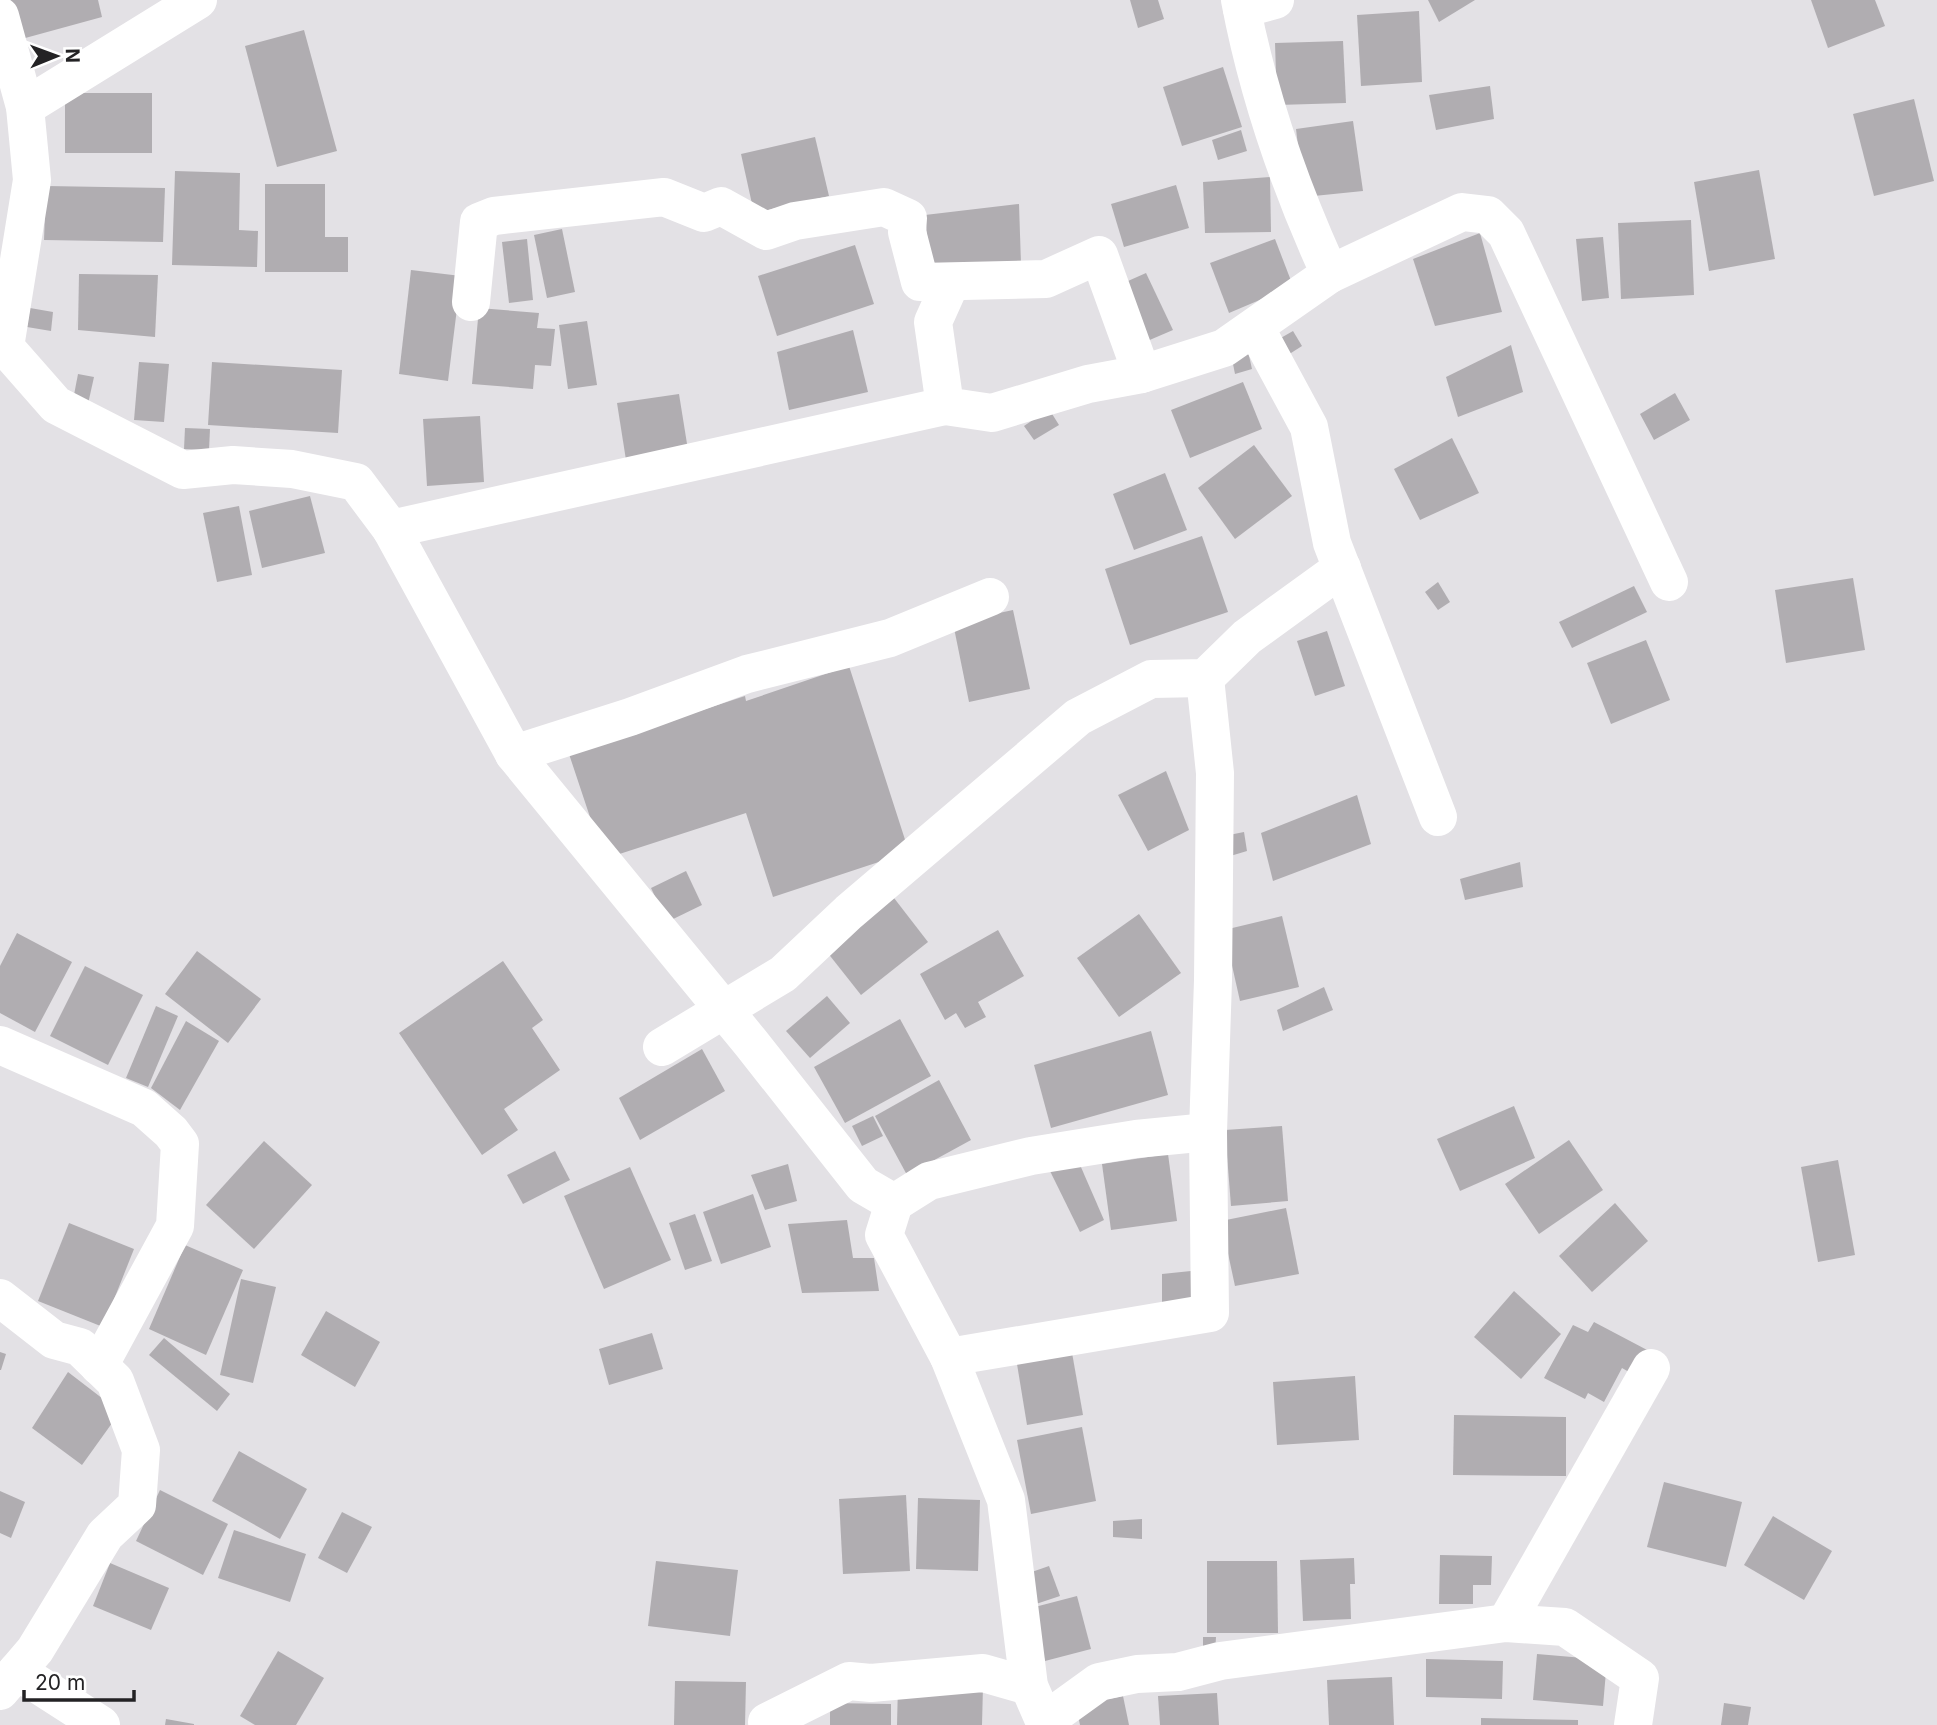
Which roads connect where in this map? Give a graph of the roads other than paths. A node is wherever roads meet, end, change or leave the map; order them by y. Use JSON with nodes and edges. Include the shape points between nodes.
{"nodes":[{"id":1,"x":198,"y":0,"type":"edge"},
{"id":2,"x":1252,"y":3,"type":"edge"},
{"id":3,"x":0,"y":16,"type":"edge"},
{"id":4,"x":25,"y":107,"type":"junction"},
{"id":5,"x":1330,"y":274,"type":"junction"},
{"id":6,"x":951,"y":282,"type":"junction"},
{"id":7,"x":471,"y":302,"type":"dead end"},
{"id":8,"x":1255,"y":327,"type":"junction"},
{"id":9,"x":1142,"y":373,"type":"junction"},
{"id":10,"x":944,"y":406,"type":"junction"},
{"id":11,"x":391,"y":529,"type":"junction"},
{"id":12,"x":1342,"y":568,"type":"junction"},
{"id":13,"x":1669,"y":582,"type":"dead end"},
{"id":14,"x":990,"y":597,"type":"dead end"},
{"id":15,"x":1205,"y":678,"type":"junction"},
{"id":16,"x":514,"y":754,"type":"junction"},
{"id":17,"x":1438,"y":817,"type":"dead end"},
{"id":18,"x":722,"y":1011,"type":"junction"},
{"id":19,"x":0,"y":1045,"type":"edge"},
{"id":20,"x":662,"y":1047,"type":"dead end"},
{"id":21,"x":1208,"y":1132,"type":"junction"},
{"id":22,"x":894,"y":1203,"type":"junction"},
{"id":23,"x":0,"y":1298,"type":"edge"},
{"id":24,"x":949,"y":1357,"type":"junction"},
{"id":25,"x":99,"y":1366,"type":"junction"},
{"id":26,"x":1651,"y":1368,"type":"dead end"},
{"id":27,"x":1506,"y":1623,"type":"junction"},
{"id":28,"x":8,"y":1681,"type":"edge"},
{"id":29,"x":1029,"y":1686,"type":"junction"},
{"id":30,"x":767,"y":1722,"type":"dead end"},
{"id":31,"x":1045,"y":1723,"type":"edge"},
{"id":32,"x":101,"y":1725,"type":"edge"},
{"id":33,"x":1633,"y":1725,"type":"edge"}],
"edges":[{"from":1,"to":4,"type":"street"},
{"from":2,"to":5,"type":"street","via":[[1260,87],[1306,222]]},
{"from":3,"to":4,"type":"street"},
{"from":4,"to":11,"type":"street","via":[[32,180],[5,347],[56,405],[183,470],[233,465],[292,469],[356,482]]},
{"from":5,"to":8,"type":"street"},
{"from":5,"to":13,"type":"street","via":[[1462,212],[1488,215],[1506,233]]},
{"from":6,"to":7,"type":"street","via":[[920,282],[907,232],[908,218],[884,207],[795,221],[766,231],[721,205],[704,213],[664,197],[494,216],[479,222]]},
{"from":6,"to":9,"type":"street","via":[[1046,279],[1099,255]]},
{"from":6,"to":10,"type":"street","via":[[933,322]]},
{"from":8,"to":9,"type":"street","via":[[1224,348]]},
{"from":8,"to":12,"type":"street","via":[[1308,427],[1332,543]]},
{"from":9,"to":10,"type":"street","via":[[992,413]]},
{"from":10,"to":11,"type":"street"},
{"from":11,"to":16,"type":"street"},
{"from":12,"to":15,"type":"street","via":[[1247,638]]},
{"from":12,"to":17,"type":"street"},
{"from":14,"to":16,"type":"street","via":[[890,638],[747,674]]},
{"from":15,"to":18,"type":"street","via":[[1151,680],[1078,717],[783,974]]},
{"from":15,"to":21,"type":"street","via":[[1215,773]]},
{"from":16,"to":18,"type":"street"},
{"from":18,"to":20,"type":"street"},
{"from":18,"to":22,"type":"street","via":[[863,1185]]},
{"from":19,"to":25,"type":"street","via":[[144,1108],[180,1144],[175,1226]]},
{"from":21,"to":22,"type":"street","via":[[1031,1156],[929,1181]]},
{"from":21,"to":24,"type":"street","via":[[1210,1313]]},
{"from":22,"to":24,"type":"street","via":[[884,1235]]},
{"from":23,"to":25,"type":"street","via":[[54,1340],[79,1347]]},
{"from":24,"to":29,"type":"street","via":[[1006,1500]]},
{"from":25,"to":28,"type":"street","via":[[115,1381],[141,1450],[137,1505],[105,1535],[35,1650]]},
{"from":26,"to":27,"type":"street"},
{"from":27,"to":31,"type":"street","via":[[1099,1682]]},
{"from":27,"to":33,"type":"street","via":[[1565,1627],[1640,1678]]},
{"from":28,"to":32,"type":"street"},
{"from":29,"to":30,"type":"street","via":[[983,1673],[849,1681]]},
{"from":29,"to":31,"type":"street"}]}
